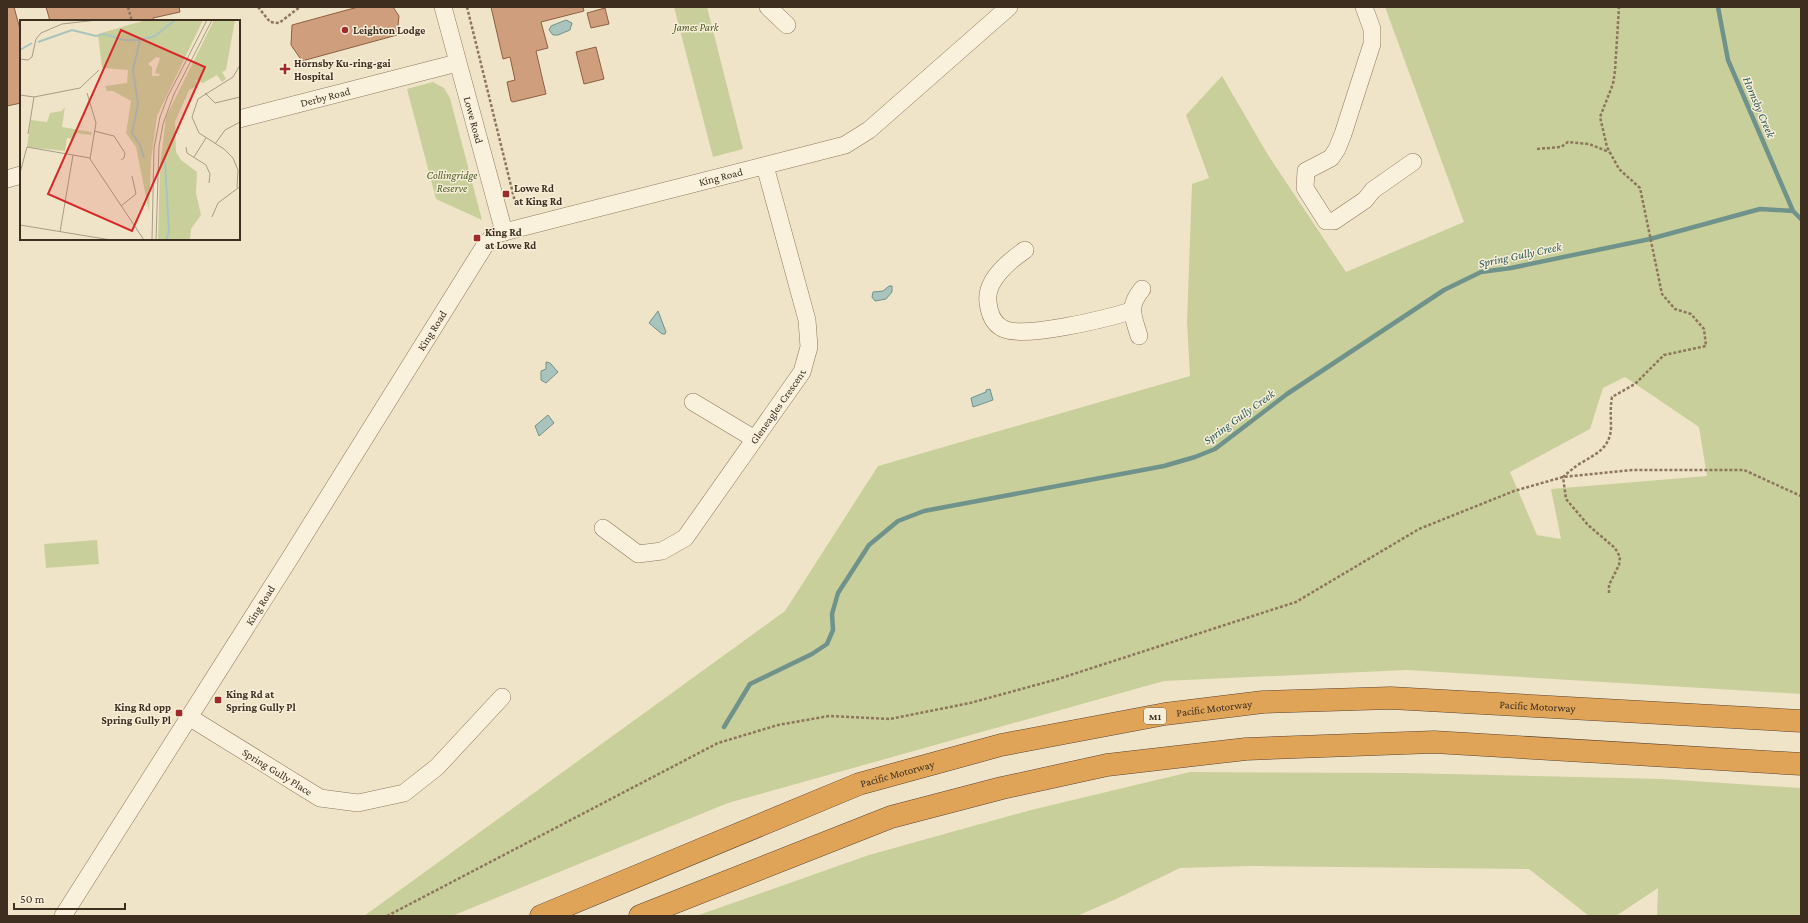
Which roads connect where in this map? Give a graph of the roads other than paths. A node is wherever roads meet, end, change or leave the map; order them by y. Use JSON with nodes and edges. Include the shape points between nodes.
{"nodes":[{"id":1,"x":442,"y":7,"type":"edge"},
{"id":2,"x":768,"y":7,"type":"edge"},
{"id":3,"x":1009,"y":7,"type":"edge"},
{"id":4,"x":1364,"y":7,"type":"edge"},
{"id":5,"x":787,"y":24,"type":"dead end"},
{"id":6,"x":457,"y":63,"type":"junction"},
{"id":7,"x":240,"y":119,"type":"edge"},
{"id":8,"x":1413,"y":162,"type":"dead end"},
{"id":9,"x":765,"y":166,"type":"junction"},
{"id":10,"x":20,"y":175,"type":"edge"},
{"id":11,"x":7,"y":179,"type":"edge"},
{"id":12,"x":504,"y":232,"type":"junction"},
{"id":13,"x":1025,"y":250,"type":"dead end"},
{"id":14,"x":1142,"y":289,"type":"dead end"},
{"id":15,"x":1131,"y":311,"type":"junction"},
{"id":16,"x":1139,"y":336,"type":"dead end"},
{"id":17,"x":693,"y":402,"type":"dead end"},
{"id":18,"x":753,"y":438,"type":"junction"},
{"id":19,"x":603,"y":528,"type":"dead end"},
{"id":20,"x":502,"y":697,"type":"dead end"},
{"id":21,"x":189,"y":717,"type":"junction"},
{"id":22,"x":1801,"y":721,"type":"edge"},
{"id":23,"x":1801,"y":764,"type":"edge"},
{"id":24,"x":63,"y":916,"type":"edge"},
{"id":25,"x":541,"y":916,"type":"edge"},
{"id":26,"x":640,"y":916,"type":"edge"}],
"edges":[{"from":1,"to":6,"type":"street","name":"Lowe Road"},
{"from":2,"to":5,"type":"street"},
{"from":3,"to":9,"type":"street","name":"King Road","via":[[869,130],[845,145]]},
{"from":4,"to":8,"type":"street","via":[[1372,29],[1372,44],[1343,134],[1331,158],[1306,171],[1304,188],[1326,221],[1334,220],[1365,200],[1373,190]]},
{"from":6,"to":7,"type":"street","name":"Derby Road"},
{"from":6,"to":12,"type":"street","name":"Lowe Road"},
{"from":9,"to":12,"type":"street","name":"King Road"},
{"from":9,"to":18,"type":"street","name":"Gleneagles Crescent","via":[[807,320],[809,347],[802,372]]},
{"from":10,"to":11,"type":"street"},
{"from":12,"to":21,"type":"street","name":"King Road","via":[[484,246]]},
{"from":13,"to":15,"type":"street","via":[[1006,266],[989,289],[989,310],[994,322],[1003,329],[1033,330],[1083,324]]},
{"from":14,"to":15,"type":"street","via":[[1136,296]]},
{"from":15,"to":16,"type":"street"},
{"from":17,"to":18,"type":"street"},
{"from":18,"to":19,"type":"street","name":"Gleneagles Crescent","via":[[685,538],[662,551],[638,554]]},
{"from":20,"to":21,"type":"street","name":"Spring Gully Place","via":[[437,767],[404,793],[358,803],[320,798]]},
{"from":21,"to":24,"type":"street","name":"King Road"},
{"from":22,"to":25,"type":"highway","name":"Pacific Motorway","number":"M1","via":[[1391,698],[1263,702],[1164,714],[1001,745],[859,784]]},
{"from":23,"to":26,"type":"highway","via":[[1434,742],[1246,749],[1107,765],[1002,788],[891,818]]}]}
